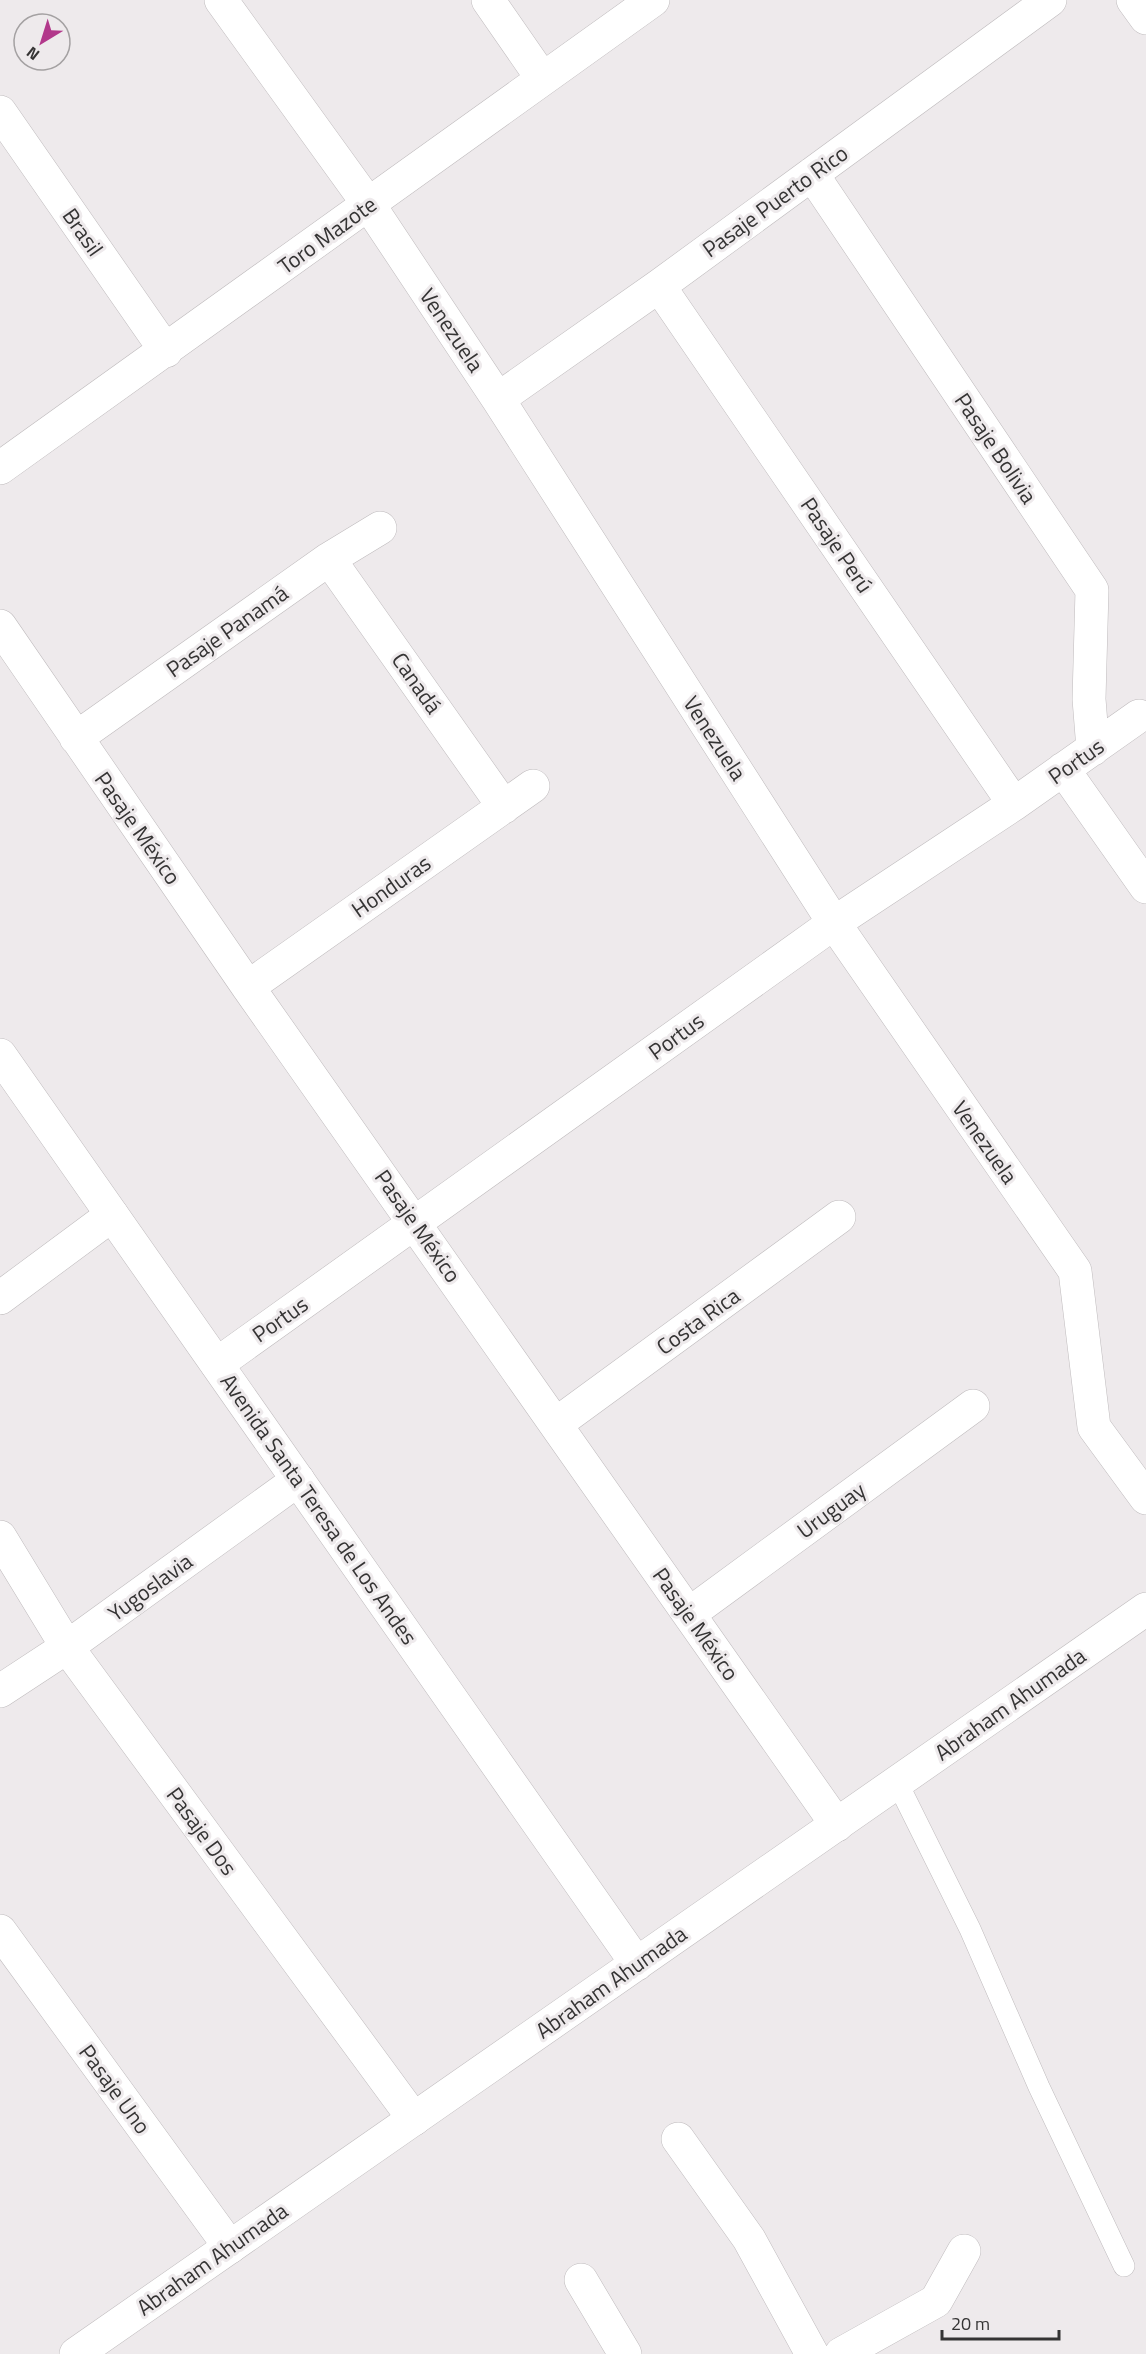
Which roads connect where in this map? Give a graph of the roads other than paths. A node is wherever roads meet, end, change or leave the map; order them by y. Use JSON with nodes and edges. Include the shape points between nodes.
{"nodes":[{"id":1,"x":221,"y":0,"type":"edge"},
{"id":2,"x":488,"y":0,"type":"edge"},
{"id":3,"x":653,"y":0,"type":"edge"},
{"id":4,"x":1050,"y":0,"type":"edge"},
{"id":5,"x":1133,"y":0,"type":"edge"},
{"id":6,"x":1146,"y":18,"type":"edge"},
{"id":7,"x":542,"y":78,"type":"junction"},
{"id":8,"x":0,"y":112,"type":"edge"},
{"id":9,"x":812,"y":174,"type":"junction"},
{"id":10,"x":369,"y":204,"type":"junction"},
{"id":11,"x":659,"y":286,"type":"junction"},
{"id":12,"x":166,"y":351,"type":"junction"},
{"id":13,"x":498,"y":399,"type":"junction"},
{"id":14,"x":0,"y":468,"type":"edge"},
{"id":15,"x":380,"y":528,"type":"dead end"},
{"id":16,"x":329,"y":559,"type":"junction"},
{"id":17,"x":0,"y":626,"type":"edge"},
{"id":18,"x":1139,"y":716,"type":"dead end"},
{"id":19,"x":76,"y":738,"type":"junction"},
{"id":20,"x":1093,"y":749,"type":"junction"},
{"id":21,"x":1063,"y":769,"type":"junction"},
{"id":22,"x":534,"y":786,"type":"dead end"},
{"id":23,"x":1014,"y":804,"type":"junction"},
{"id":24,"x":504,"y":807,"type":"junction"},
{"id":25,"x":1146,"y":887,"type":"edge"},
{"id":26,"x":834,"y":923,"type":"junction"},
{"id":27,"x":248,"y":987,"type":"junction"},
{"id":28,"x":0,"y":1055,"type":"edge"},
{"id":29,"x":112,"y":1215,"type":"junction"},
{"id":30,"x":839,"y":1217,"type":"dead end"},
{"id":31,"x":416,"y":1222,"type":"junction"},
{"id":32,"x":0,"y":1298,"type":"edge"},
{"id":33,"x":217,"y":1364,"type":"junction"},
{"id":34,"x":973,"y":1406,"type":"dead end"},
{"id":35,"x":556,"y":1424,"type":"junction"},
{"id":36,"x":298,"y":1480,"type":"junction"},
{"id":37,"x":1146,"y":1498,"type":"edge"},
{"id":38,"x":0,"y":1537,"type":"edge"},
{"id":39,"x":1146,"y":1609,"type":"edge"},
{"id":40,"x":689,"y":1614,"type":"junction"},
{"id":41,"x":67,"y":1647,"type":"junction"},
{"id":42,"x":0,"y":1691,"type":"edge"},
{"id":43,"x":897,"y":1782,"type":"junction"},
{"id":44,"x":837,"y":1825,"type":"junction"},
{"id":45,"x":0,"y":1931,"type":"edge"},
{"id":46,"x":637,"y":1964,"type":"junction"},
{"id":47,"x":414,"y":2119,"type":"junction"},
{"id":48,"x":678,"y":2139,"type":"dead end"},
{"id":49,"x":230,"y":2247,"type":"junction"},
{"id":50,"x":964,"y":2251,"type":"dead end"},
{"id":51,"x":1124,"y":2266,"type":"dead end"},
{"id":52,"x":581,"y":2280,"type":"dead end"},
{"id":53,"x":76,"y":2354,"type":"edge"},
{"id":54,"x":625,"y":2354,"type":"edge"},
{"id":55,"x":812,"y":2354,"type":"edge"},
{"id":56,"x":841,"y":2354,"type":"edge"}],
"edges":[{"from":1,"to":10,"type":"street","name":"Venezuela"},
{"from":2,"to":7,"type":"street"},
{"from":3,"to":7,"type":"street","name":"Toro Mazote"},
{"from":4,"to":9,"type":"street","name":"Pasaje Puerto Rico"},
{"from":5,"to":6,"type":"street"},
{"from":7,"to":10,"type":"street","name":"Toro Mazote"},
{"from":8,"to":12,"type":"street","name":"Brasil"},
{"from":9,"to":11,"type":"street","name":"Pasaje Puerto Rico"},
{"from":9,"to":20,"type":"street","name":"Pasaje Bolivia","via":[[1092,590],[1089,699]]},
{"from":10,"to":12,"type":"street","name":"Toro Mazote"},
{"from":10,"to":13,"type":"street","name":"Venezuela"},
{"from":11,"to":13,"type":"street","name":"Pasaje Puerto Rico"},
{"from":11,"to":23,"type":"street","name":"Pasaje Perú"},
{"from":12,"to":14,"type":"street","name":"Toro Mazote"},
{"from":13,"to":26,"type":"street","name":"Venezuela"},
{"from":15,"to":16,"type":"street","name":"Pasaje Panamá"},
{"from":16,"to":19,"type":"street","name":"Pasaje Panamá"},
{"from":16,"to":24,"type":"street","name":"Canadá"},
{"from":17,"to":19,"type":"street","name":"Pasaje México"},
{"from":18,"to":20,"type":"street","name":"Portus"},
{"from":19,"to":27,"type":"street","name":"Pasaje México"},
{"from":20,"to":21,"type":"street","name":"Portus"},
{"from":21,"to":23,"type":"street","name":"Portus"},
{"from":21,"to":25,"type":"street"},
{"from":22,"to":24,"type":"street","name":"Honduras"},
{"from":23,"to":26,"type":"street","name":"Portus"},
{"from":24,"to":27,"type":"street","name":"Honduras"},
{"from":26,"to":31,"type":"street","name":"Portus"},
{"from":26,"to":37,"type":"street","name":"Venezuela","via":[[1075,1271],[1094,1427]]},
{"from":27,"to":31,"type":"street","name":"Pasaje México"},
{"from":28,"to":29,"type":"street","name":"Avenida Santa Teresa de Los Andes"},
{"from":29,"to":32,"type":"street"},
{"from":29,"to":33,"type":"street","name":"Avenida Santa Teresa de Los Andes"},
{"from":30,"to":35,"type":"street","name":"Costa Rica"},
{"from":31,"to":33,"type":"street","name":"Portus"},
{"from":31,"to":35,"type":"street","name":"Pasaje México"},
{"from":33,"to":36,"type":"street","name":"Avenida Santa Teresa de Los Andes"},
{"from":34,"to":40,"type":"street","name":"Uruguay"},
{"from":35,"to":40,"type":"street","name":"Pasaje México"},
{"from":36,"to":41,"type":"street","name":"Yugoslavia"},
{"from":36,"to":46,"type":"street","name":"Avenida Santa Teresa de Los Andes"},
{"from":38,"to":41,"type":"street","name":"Pasaje Dos"},
{"from":39,"to":43,"type":"street","name":"Abraham Ahumada"},
{"from":40,"to":44,"type":"street","name":"Pasaje México"},
{"from":41,"to":42,"type":"street","name":"Yugoslavia"},
{"from":41,"to":47,"type":"street","name":"Pasaje Dos"},
{"from":43,"to":44,"type":"street","name":"Abraham Ahumada"},
{"from":43,"to":51,"type":"lane","via":[[970,1929]]},
{"from":44,"to":46,"type":"street","name":"Abraham Ahumada"},
{"from":45,"to":49,"type":"street","name":"Pasaje Uno"},
{"from":46,"to":47,"type":"street","name":"Abraham Ahumada"},
{"from":47,"to":49,"type":"street","name":"Abraham Ahumada"},
{"from":48,"to":55,"type":"street","via":[[749,2239]]},
{"from":49,"to":53,"type":"street","name":"Abraham Ahumada"},
{"from":50,"to":56,"type":"street","via":[[936,2301]]},
{"from":52,"to":54,"type":"street"}]}
